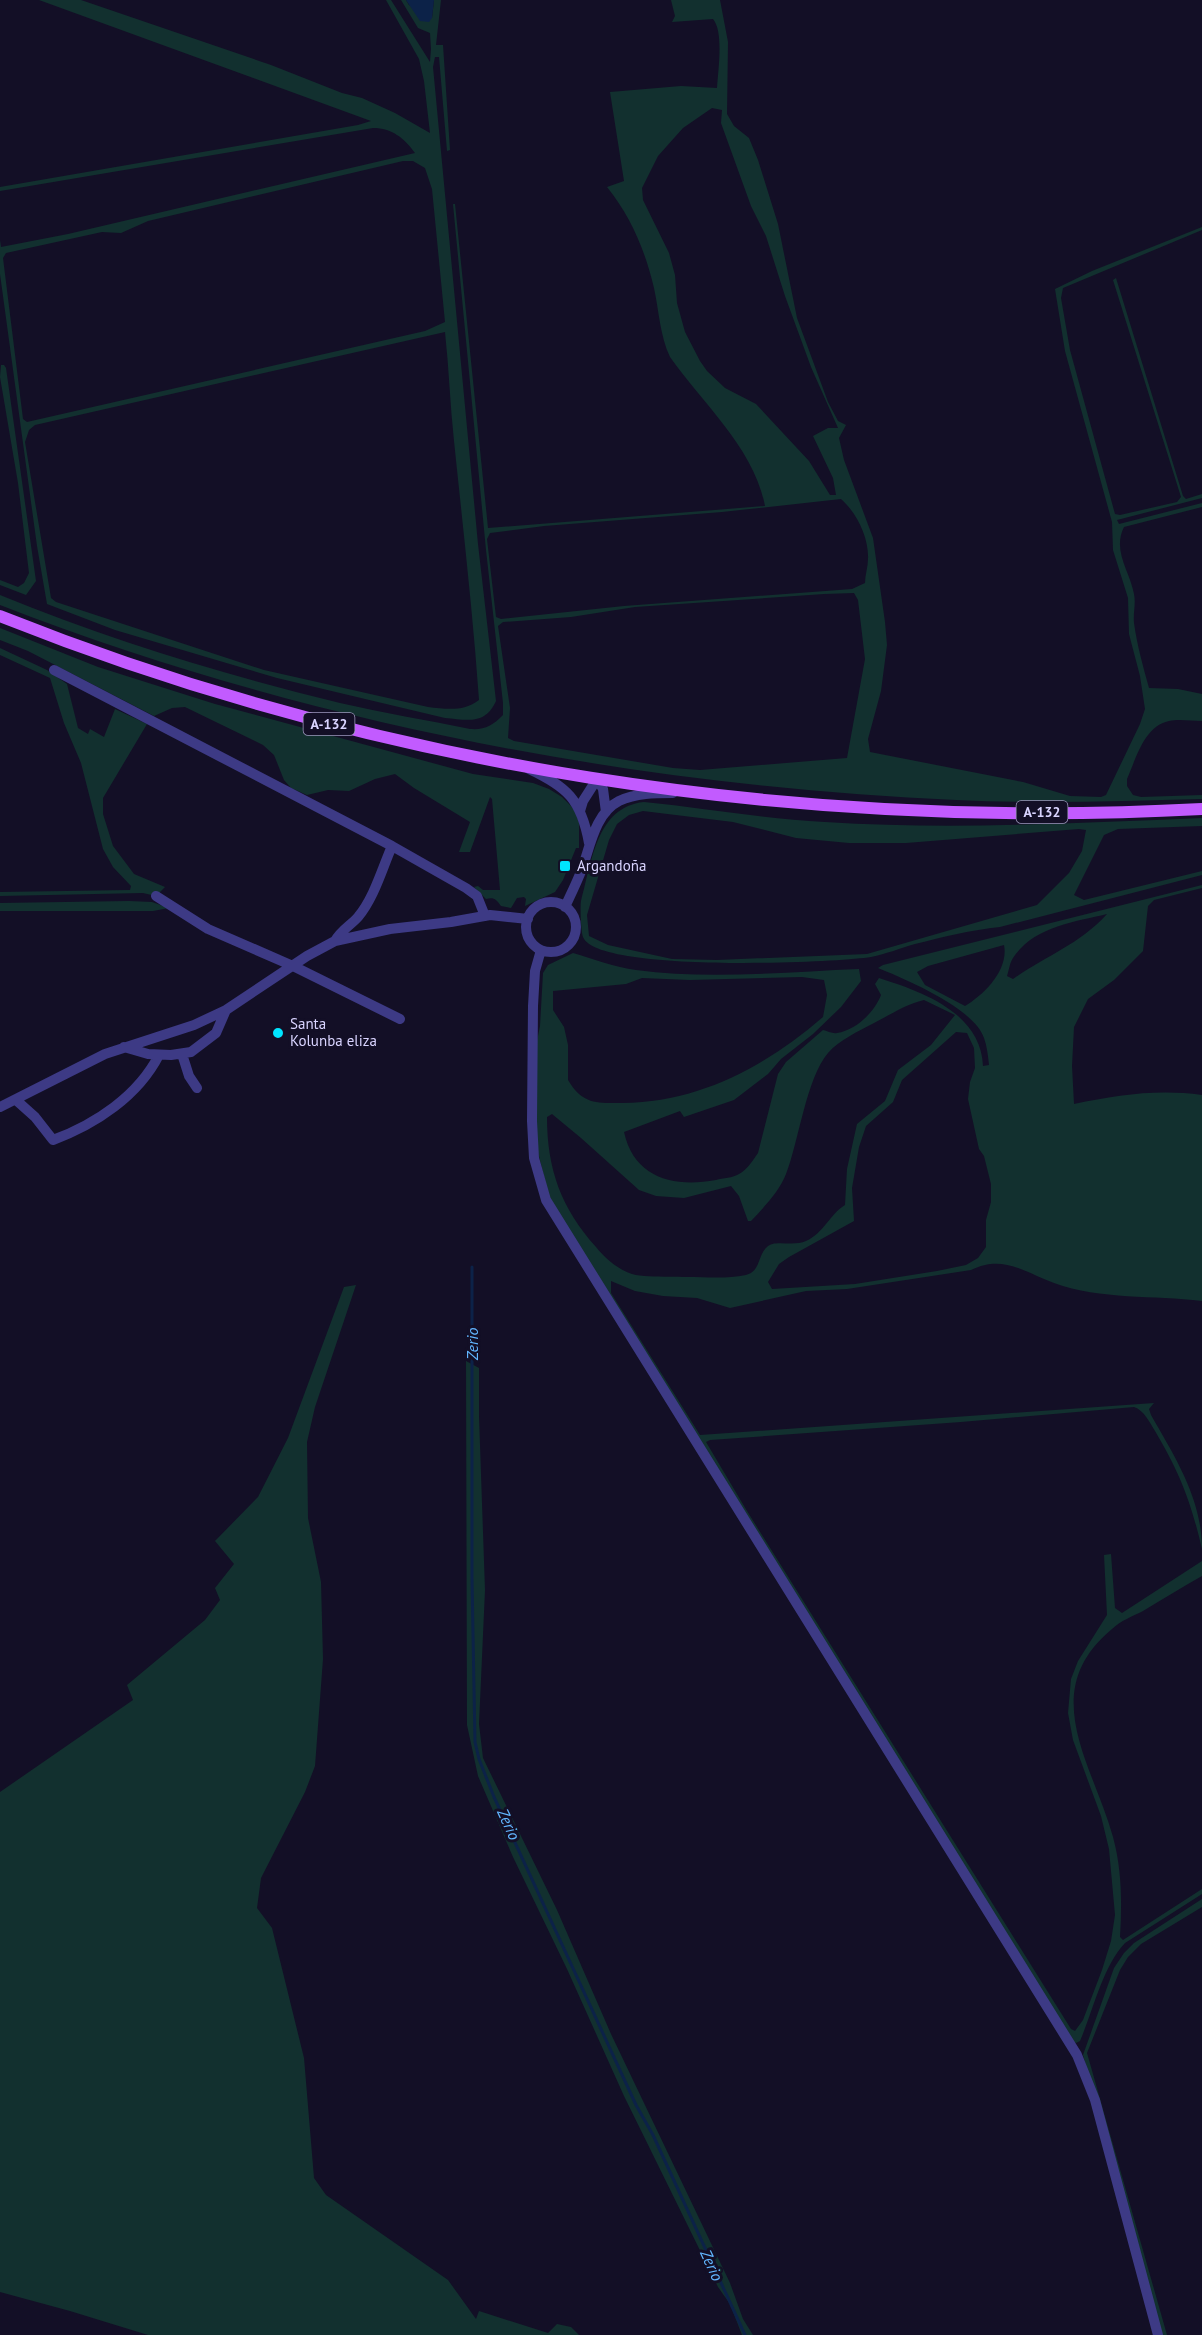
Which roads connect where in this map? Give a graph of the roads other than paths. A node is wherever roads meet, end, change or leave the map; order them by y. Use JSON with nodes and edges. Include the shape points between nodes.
{"nodes":[{"id":1,"x":0,"y":616,"type":"edge"},
{"id":2,"x":54,"y":670,"type":"dead end"},
{"id":3,"x":525,"y":767,"type":"junction"},
{"id":4,"x":597,"y":779,"type":"junction"},
{"id":5,"x":690,"y":792,"type":"junction"},
{"id":6,"x":1202,"y":809,"type":"edge"},
{"id":7,"x":580,"y":812,"type":"junction"},
{"id":8,"x":606,"y":812,"type":"junction"},
{"id":9,"x":589,"y":843,"type":"junction"},
{"id":10,"x":392,"y":846,"type":"junction"},
{"id":11,"x":156,"y":896,"type":"dead end"},
{"id":12,"x":565,"y":907,"type":"junction"},
{"id":13,"x":485,"y":916,"type":"junction"},
{"id":14,"x":528,"y":918,"type":"junction"},
{"id":15,"x":335,"y":941,"type":"junction"},
{"id":16,"x":541,"y":950,"type":"junction"},
{"id":17,"x":293,"y":966,"type":"junction"},
{"id":18,"x":226,"y":1010,"type":"junction"},
{"id":19,"x":400,"y":1019,"type":"dead end"},
{"id":20,"x":124,"y":1047,"type":"junction"},
{"id":21,"x":182,"y":1054,"type":"junction"},
{"id":22,"x":159,"y":1055,"type":"junction"},
{"id":23,"x":196,"y":1088,"type":"dead end"},
{"id":24,"x":16,"y":1100,"type":"junction"},
{"id":25,"x":0,"y":1107,"type":"edge"},
{"id":26,"x":1158,"y":2335,"type":"edge"}],
"edges":[{"from":1,"to":3,"type":"main road","number":"A-132","via":[[136,666],[302,717]]},
{"from":2,"to":10,"type":"street"},
{"from":3,"to":4,"type":"main road","number":"A-132"},
{"from":3,"to":7,"type":"street","via":[[556,782],[572,796]]},
{"from":4,"to":5,"type":"main road","number":"A-132"},
{"from":4,"to":7,"type":"street"},
{"from":4,"to":8,"type":"street","via":[[603,789]]},
{"from":5,"to":6,"type":"main road","number":"A-132","via":[[820,806],[959,812]]},
{"from":5,"to":8,"type":"street","via":[[635,795],[617,802]]},
{"from":7,"to":9,"type":"street"},
{"from":8,"to":9,"type":"street"},
{"from":9,"to":12,"type":"street"},
{"from":10,"to":13,"type":"street","via":[[477,896]]},
{"from":10,"to":15,"type":"street","via":[[369,899]]},
{"from":11,"to":17,"type":"street","via":[[208,929]]},
{"from":12,"to":14,"type":"street","via":[[541,905]]},
{"from":12,"to":16,"type":"street","via":[[576,927],[572,941],[558,951]]},
{"from":13,"to":14,"type":"street"},
{"from":13,"to":15,"type":"street"},
{"from":14,"to":16,"type":"street","via":[[528,937]]},
{"from":15,"to":17,"type":"street"},
{"from":16,"to":26,"type":"street","via":[[533,1006],[532,1130],[534,1158],[546,1200],[1077,2055],[1095,2100]]},
{"from":17,"to":18,"type":"street"},
{"from":17,"to":19,"type":"street"},
{"from":18,"to":20,"type":"street","via":[[177,1031]]},
{"from":18,"to":21,"type":"street","via":[[216,1033],[191,1053]]},
{"from":20,"to":22,"type":"street"},
{"from":20,"to":24,"type":"street"},
{"from":21,"to":22,"type":"street"},
{"from":21,"to":23,"type":"street"},
{"from":22,"to":24,"type":"street","via":[[151,1071],[126,1098],[92,1122],[53,1140]]},
{"from":24,"to":25,"type":"street"}]}
